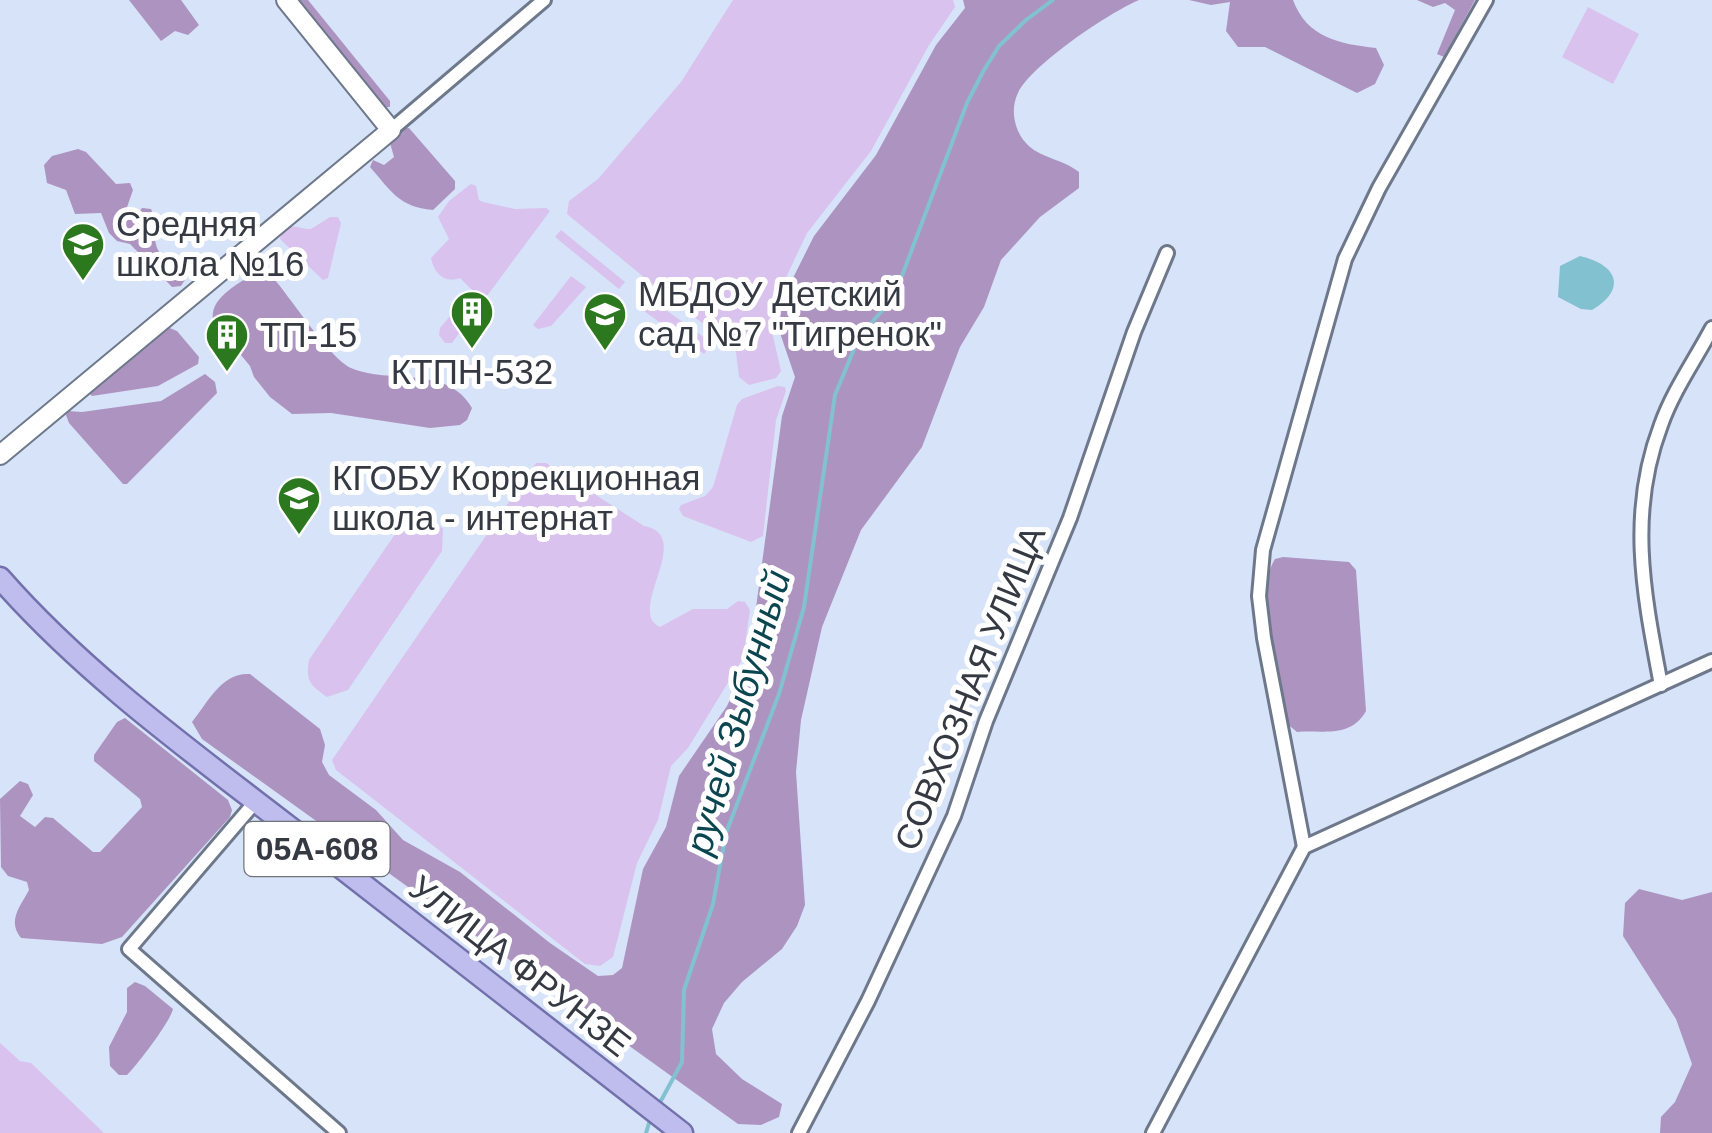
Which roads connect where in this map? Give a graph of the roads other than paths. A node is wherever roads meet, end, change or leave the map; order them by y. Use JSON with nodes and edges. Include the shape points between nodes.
{"nodes":[{"id":1,"x":286,"y":0,"type":"edge"},
{"id":2,"x":544,"y":0,"type":"edge"},
{"id":3,"x":1486,"y":0,"type":"edge"},
{"id":4,"x":391,"y":130,"type":"junction"},
{"id":5,"x":1167,"y":253,"type":"dead end"},
{"id":6,"x":1712,"y":328,"type":"edge"},
{"id":7,"x":0,"y":455,"type":"edge"},
{"id":8,"x":0,"y":578,"type":"edge"},
{"id":9,"x":1712,"y":661,"type":"edge"},
{"id":10,"x":1661,"y":686,"type":"junction"},
{"id":11,"x":256,"y":801,"type":"junction"},
{"id":12,"x":1304,"y":847,"type":"junction"},
{"id":13,"x":673,"y":1126,"type":"edge"},
{"id":14,"x":340,"y":1133,"type":"edge"},
{"id":15,"x":799,"y":1133,"type":"edge"},
{"id":16,"x":1153,"y":1133,"type":"edge"}],
"edges":[{"from":1,"to":4,"type":"main road"},
{"from":2,"to":4,"type":"street"},
{"from":3,"to":12,"type":"street","via":[[1345,259],[1263,550],[1264,638]]},
{"from":4,"to":7,"type":"main road"},
{"from":5,"to":15,"type":"street","name":"СОВХОЗНАЯ УЛИЦА","via":[[954,816]]},
{"from":6,"to":10,"type":"street","via":[[1662,421],[1650,458],[1639,540]]},
{"from":8,"to":11,"type":"main road","name":"УЛИЦА ФРУНЗЕ","number":"05А-608","via":[[102,677]]},
{"from":9,"to":10,"type":"street"},
{"from":10,"to":12,"type":"street"},
{"from":11,"to":13,"type":"main road","name":"УЛИЦА ФРУНЗЕ","number":"05А-608"},
{"from":11,"to":14,"type":"street","via":[[129,948]]},
{"from":12,"to":16,"type":"street"}]}
